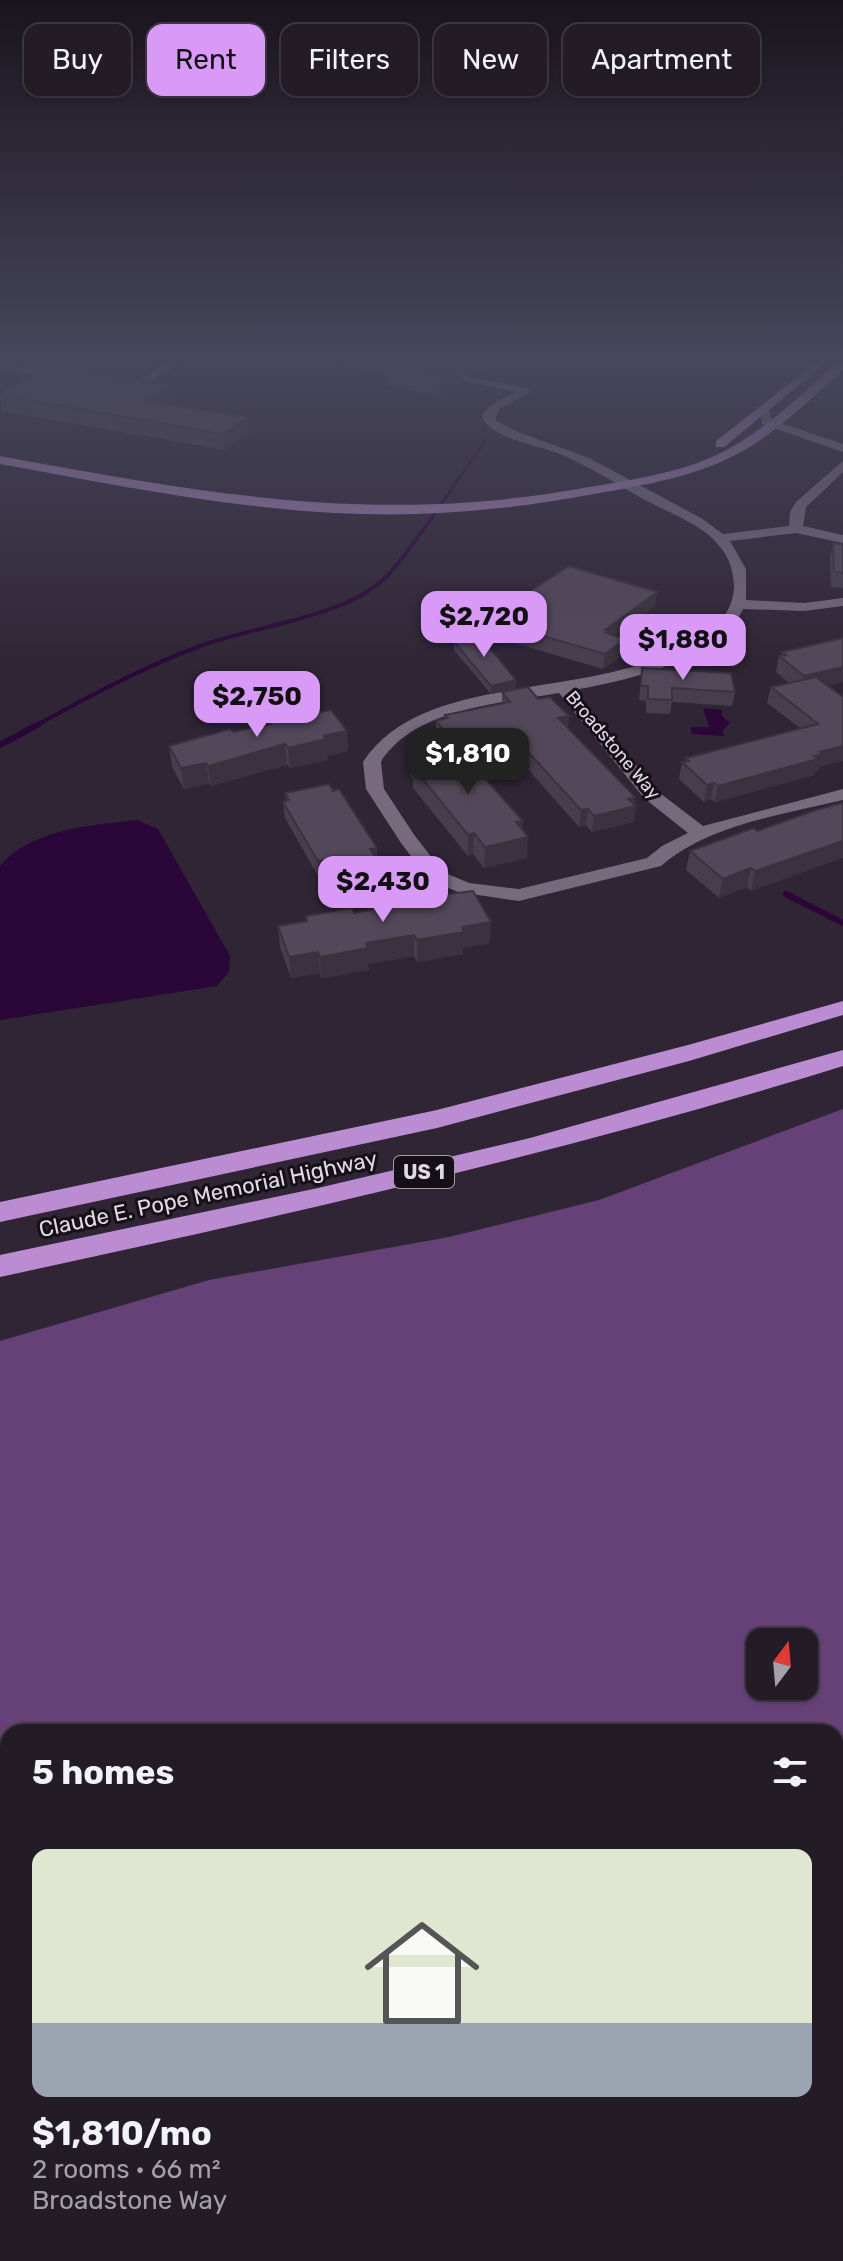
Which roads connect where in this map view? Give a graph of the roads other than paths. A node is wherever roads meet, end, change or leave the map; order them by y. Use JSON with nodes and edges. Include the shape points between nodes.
{"nodes":[{"id":1,"x":14,"y":463,"type":"edge"},
{"id":2,"x":586,"y":463,"type":"edge"},
{"id":3,"x":672,"y":463,"type":"edge"},
{"id":4,"x":709,"y":463,"type":"edge"},
{"id":5,"x":843,"y":465,"type":"edge"},
{"id":6,"x":627,"y":484,"type":"junction"},
{"id":7,"x":796,"y":529,"type":"junction"},
{"id":8,"x":721,"y":538,"type":"junction"},
{"id":9,"x":843,"y":539,"type":"edge"},
{"id":10,"x":843,"y":602,"type":"edge"},
{"id":11,"x":738,"y":604,"type":"junction"},
{"id":12,"x":563,"y":687,"type":"junction"},
{"id":13,"x":843,"y":794,"type":"edge"},
{"id":14,"x":700,"y":833,"type":"junction"},
{"id":15,"x":843,"y":1008,"type":"edge"},
{"id":16,"x":843,"y":1058,"type":"edge"},
{"id":17,"x":0,"y":1212,"type":"edge"},
{"id":18,"x":0,"y":1266,"type":"edge"}],
"edges":[{"from":1,"to":6,"type":"main road","via":[[195,495],[351,510],[473,507]]},
{"from":2,"to":6,"type":"street"},
{"from":3,"to":6,"type":"main road"},
{"from":4,"to":6,"type":"main road","via":[[652,482]]},
{"from":5,"to":7,"type":"street","via":[[801,505]]},
{"from":6,"to":8,"type":"street"},
{"from":7,"to":8,"type":"street"},
{"from":7,"to":9,"type":"street"},
{"from":8,"to":11,"type":"street","via":[[741,575]]},
{"from":10,"to":11,"type":"street","via":[[804,607]]},
{"from":11,"to":12,"type":"street","name":"Broadstone Way","via":[[731,618],[702,641],[662,661]]},
{"from":12,"to":14,"type":"street","name":"Broadstone Way","via":[[650,794]]},
{"from":12,"to":14,"type":"street","name":"Broadstone Way","via":[[429,717],[395,735],[380,750],[372,762],[375,789],[436,876],[480,892],[519,895],[654,862]]},
{"from":13,"to":14,"type":"street","name":"Broadstone Way"},
{"from":15,"to":17,"type":"highway","number":"US 1","via":[[437,1119]]},
{"from":16,"to":18,"type":"highway","name":"Claude E. Pope Memorial Highway","number":"US 1","via":[[586,1133]]}]}
